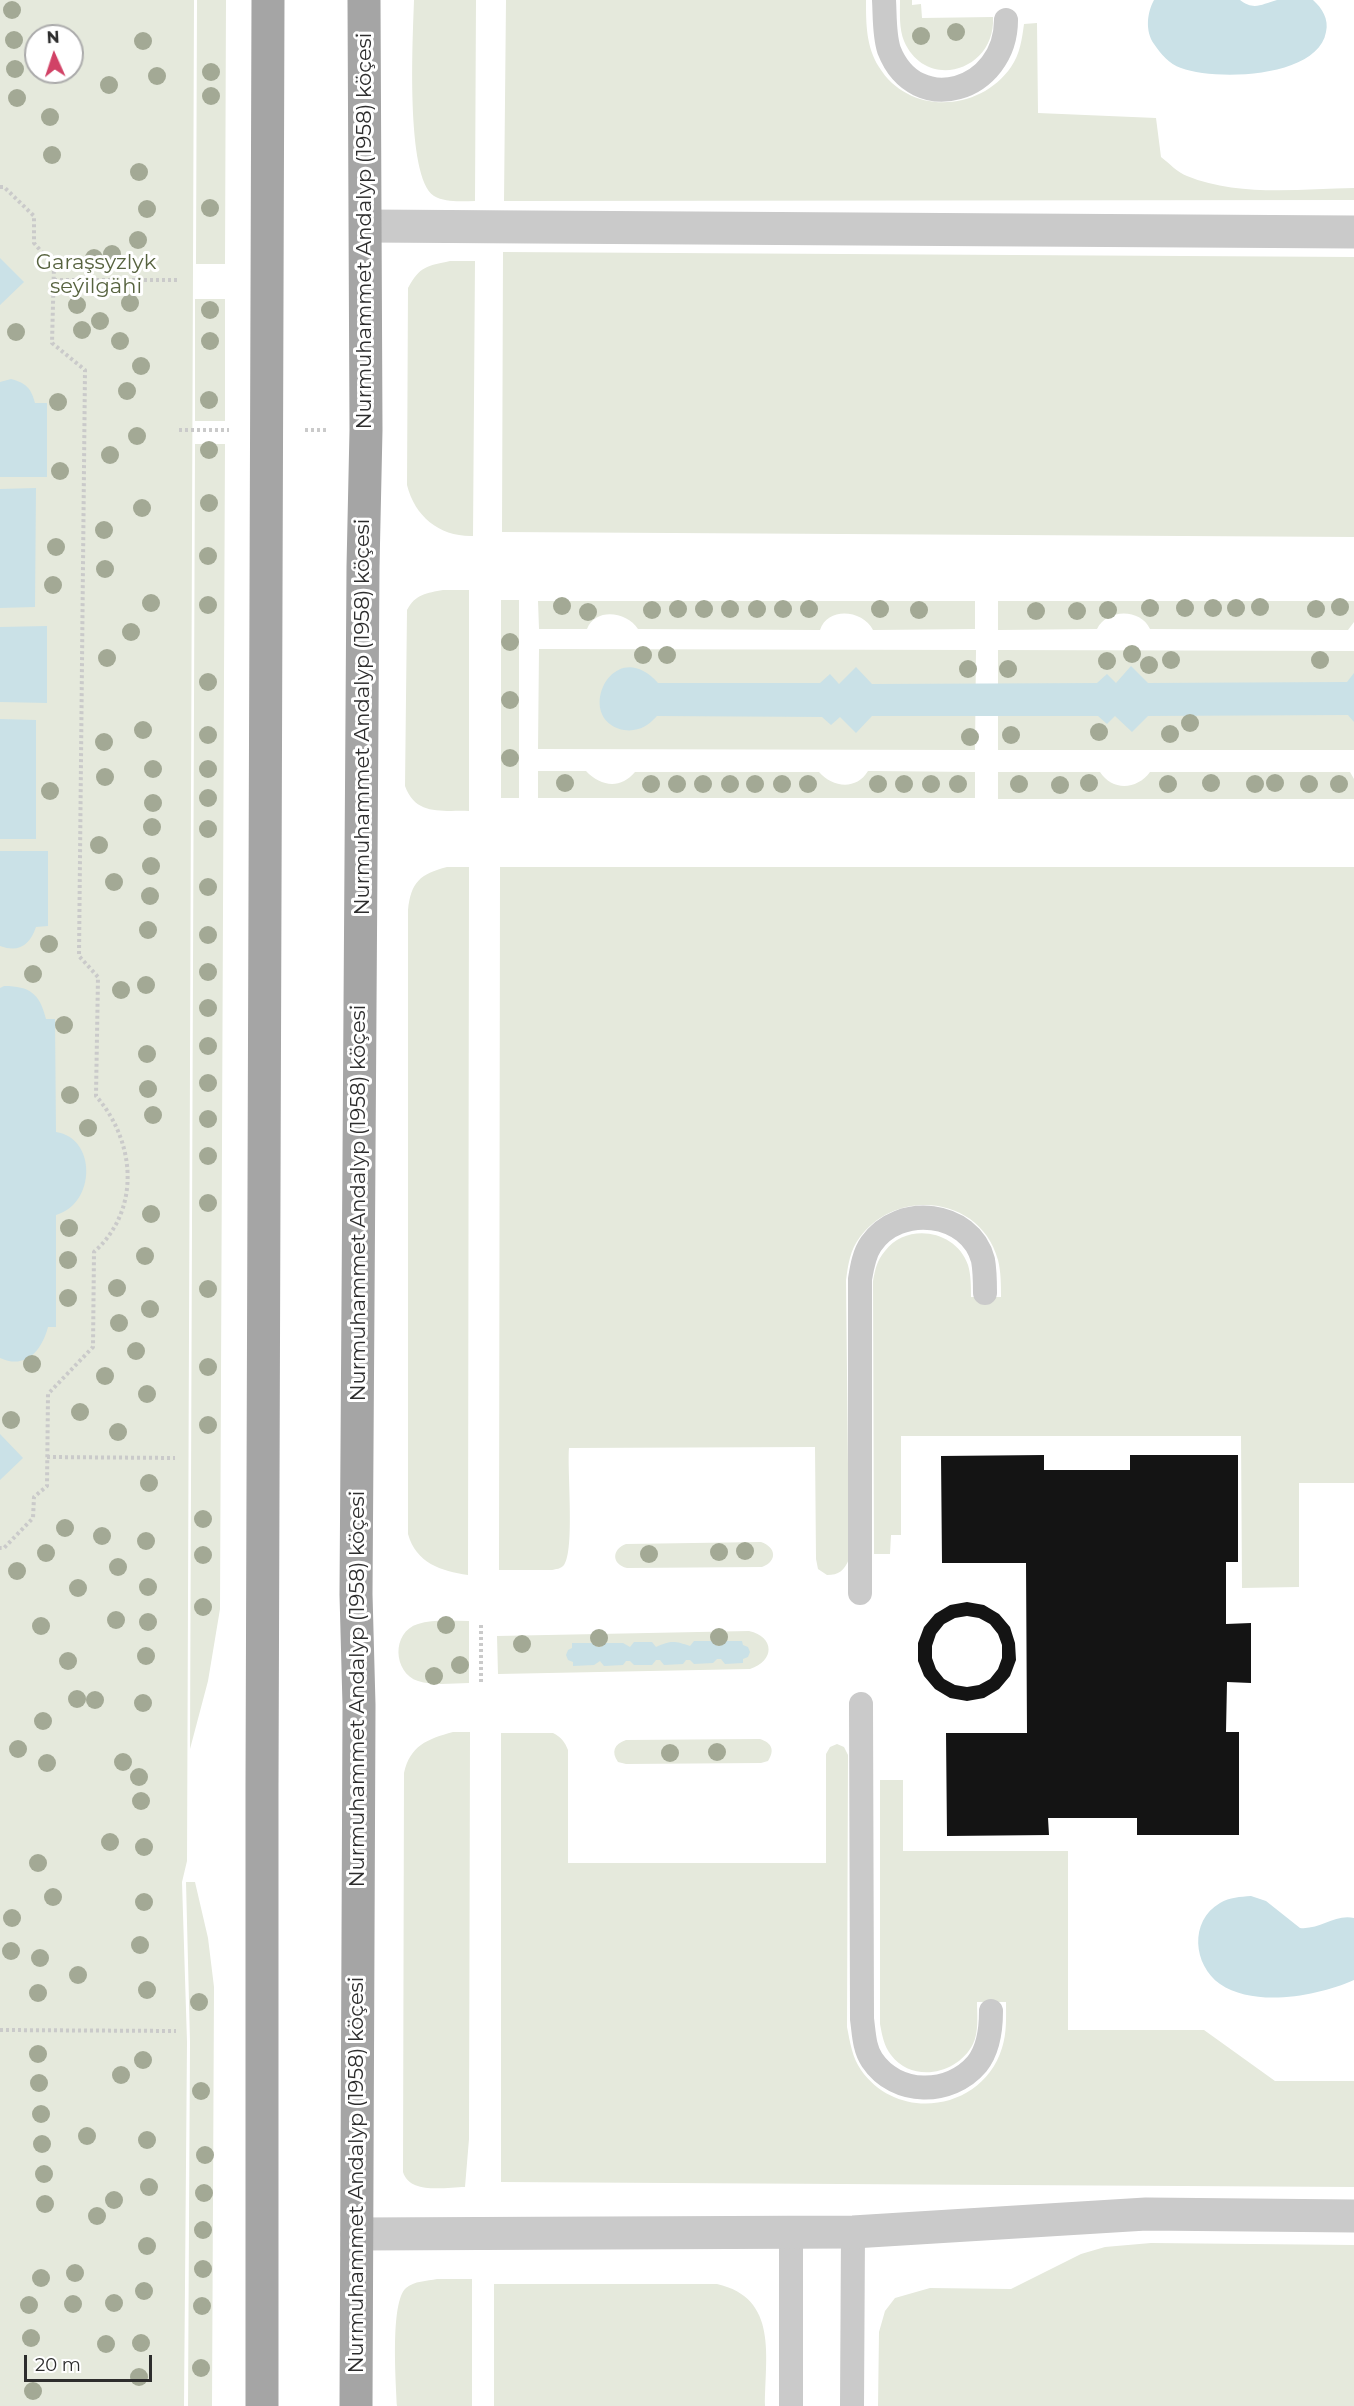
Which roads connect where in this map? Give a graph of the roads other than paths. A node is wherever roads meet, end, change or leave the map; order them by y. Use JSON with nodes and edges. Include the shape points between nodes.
{"nodes":[{"id":1,"x":268,"y":0,"type":"edge"},
{"id":2,"x":364,"y":0,"type":"edge"},
{"id":3,"x":885,"y":0,"type":"edge"},
{"id":4,"x":1006,"y":20,"type":"dead end"},
{"id":5,"x":366,"y":226,"type":"junction"},
{"id":6,"x":1354,"y":232,"type":"edge"},
{"id":7,"x":985,"y":1293,"type":"dead end"},
{"id":8,"x":860,"y":1593,"type":"dead end"},
{"id":9,"x":861,"y":1704,"type":"dead end"},
{"id":10,"x":991,"y":2011,"type":"dead end"},
{"id":11,"x":1354,"y":2216,"type":"edge"},
{"id":12,"x":791,"y":2232,"type":"junction"},
{"id":13,"x":853,"y":2232,"type":"junction"},
{"id":14,"x":357,"y":2234,"type":"junction"},
{"id":15,"x":262,"y":2406,"type":"edge"},
{"id":16,"x":356,"y":2406,"type":"edge"},
{"id":17,"x":791,"y":2406,"type":"edge"},
{"id":18,"x":852,"y":2406,"type":"edge"}],
"edges":[{"from":1,"to":15,"type":"main road"},
{"from":2,"to":5,"type":"main road","name":"Nurmuhammet Andalyp (1958) köçesi"},
{"from":3,"to":4,"type":"lane","via":[[890,51],[911,81],[927,88],[960,87],[988,71],[1004,44]]},
{"from":5,"to":6,"type":"street"},
{"from":5,"to":14,"type":"main road","name":"Nurmuhammet Andalyp (1958) köçesi","via":[[356,1594]]},
{"from":7,"to":8,"type":"lane","via":[[982,1259],[975,1245],[951,1222],[933,1217],[914,1217],[884,1230],[871,1244],[863,1262]]},
{"from":9,"to":10,"type":"lane","via":[[862,2019],[871,2059],[885,2074],[919,2088],[956,2081],[978,2062],[987,2046]]},
{"from":11,"to":13,"type":"street","via":[[1146,2214]]},
{"from":12,"to":13,"type":"street"},
{"from":12,"to":14,"type":"street"},
{"from":12,"to":17,"type":"lane"},
{"from":13,"to":18,"type":"lane"},
{"from":14,"to":16,"type":"main road","name":"Nurmuhammet Andalyp (1958) köçesi"}]}
